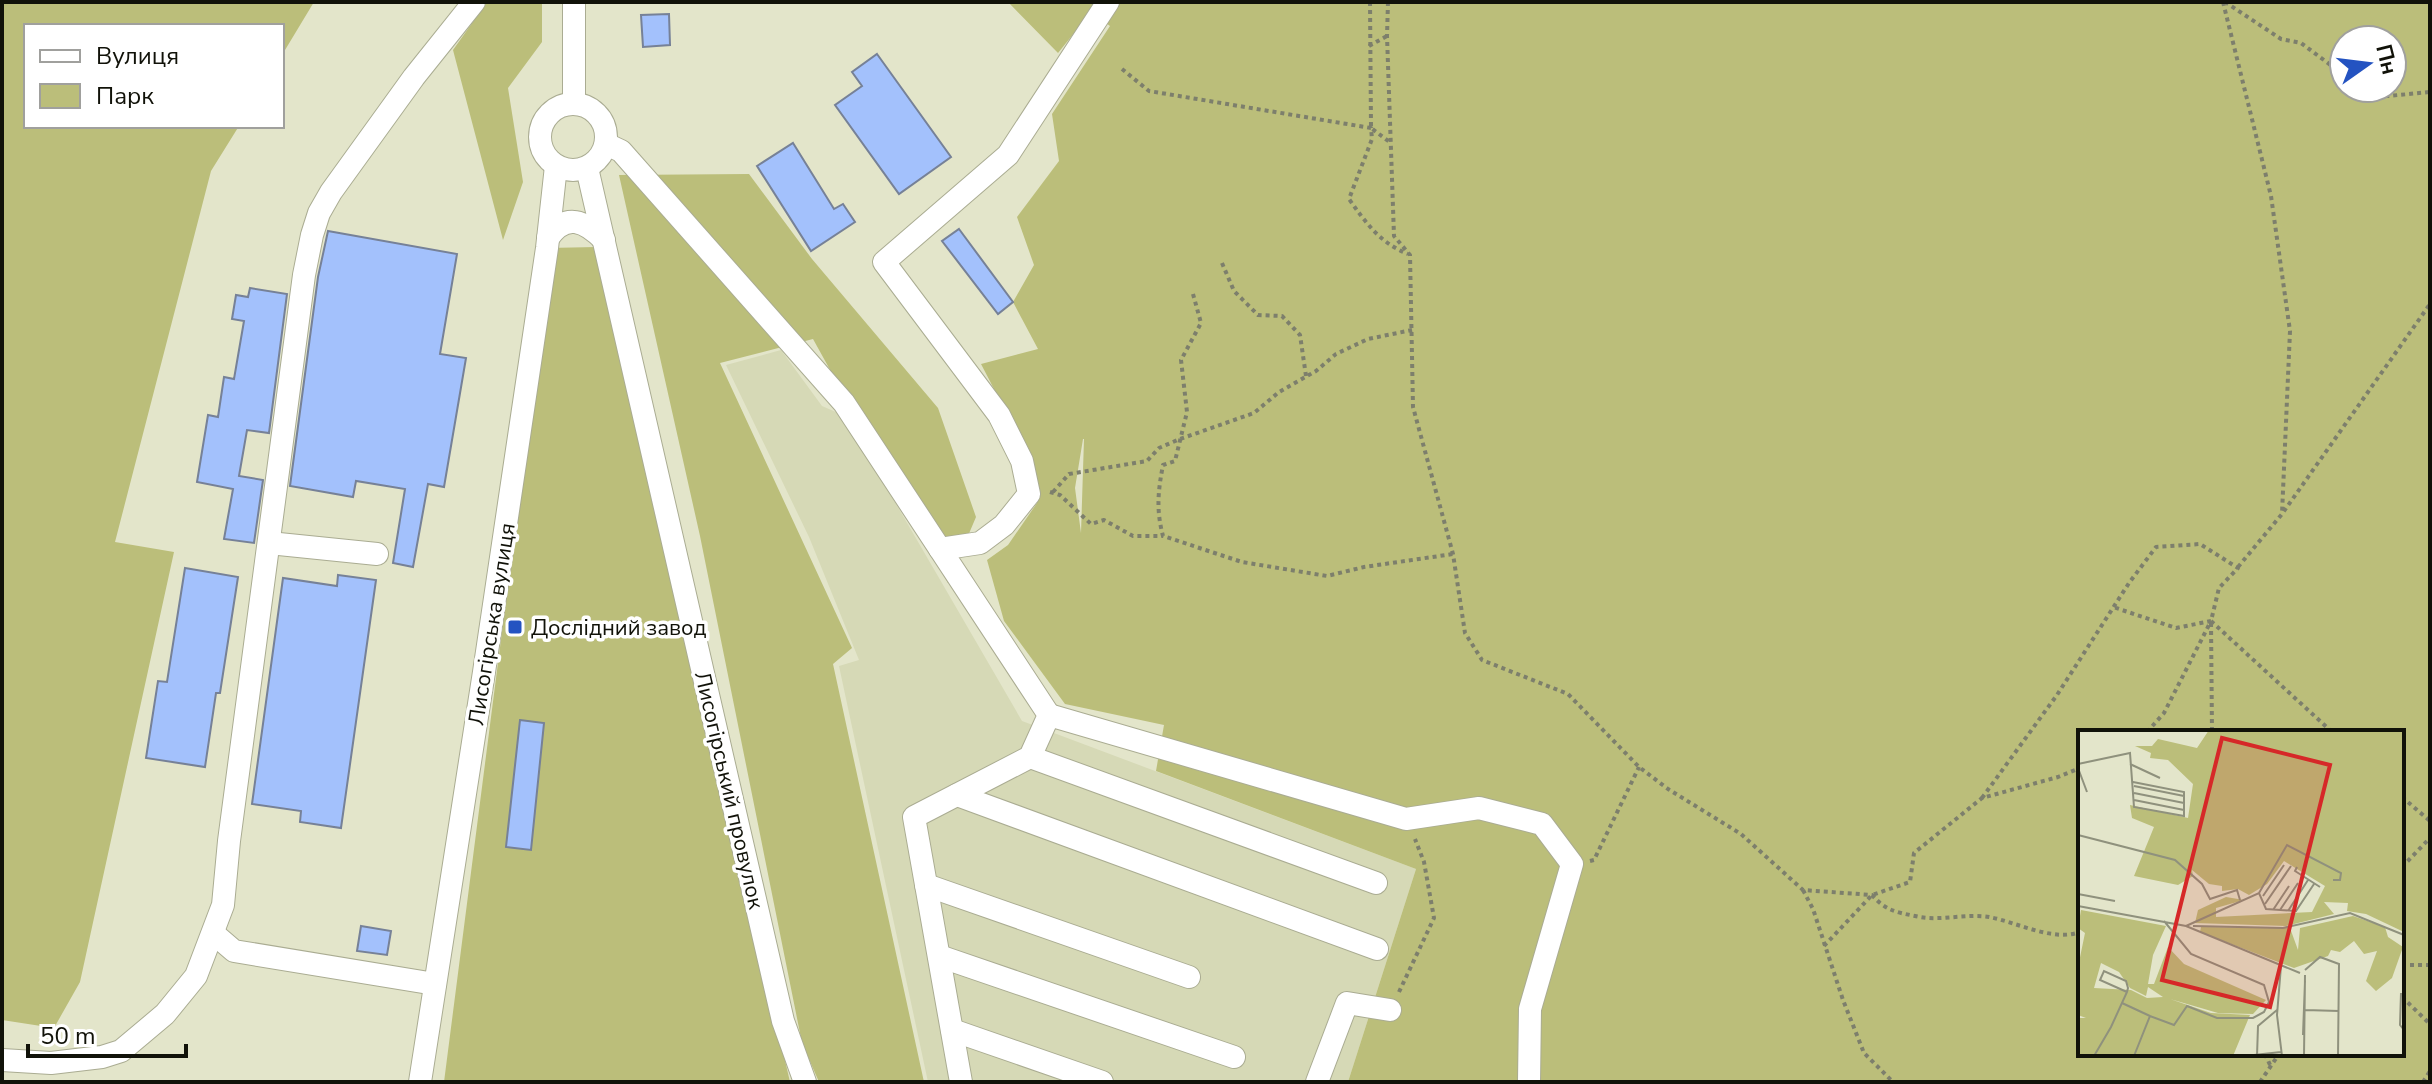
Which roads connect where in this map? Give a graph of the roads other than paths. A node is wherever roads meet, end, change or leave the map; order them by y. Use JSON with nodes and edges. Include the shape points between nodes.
{"nodes":[{"id":1,"x":474,"y":2,"type":"edge"},
{"id":2,"x":574,"y":2,"type":"edge"},
{"id":3,"x":1108,"y":2,"type":"edge"},
{"id":4,"x":574,"y":104,"type":"junction"},
{"id":5,"x":606,"y":144,"type":"junction"},
{"id":6,"x":556,"y":166,"type":"junction"},
{"id":7,"x":587,"y":168,"type":"junction"},
{"id":8,"x":548,"y":238,"type":"junction"},
{"id":9,"x":604,"y":240,"type":"junction"},
{"id":10,"x":269,"y":543,"type":"junction"},
{"id":11,"x":940,"y":549,"type":"junction"},
{"id":12,"x":377,"y":554,"type":"dead end"},
{"id":13,"x":1049,"y":715,"type":"junction"},
{"id":14,"x":1030,"y":757,"type":"junction"},
{"id":15,"x":957,"y":795,"type":"junction"},
{"id":16,"x":1376,"y":883,"type":"dead end"},
{"id":17,"x":926,"y":885,"type":"junction"},
{"id":18,"x":213,"y":933,"type":"junction"},
{"id":19,"x":1377,"y":949,"type":"dead end"},
{"id":20,"x":939,"y":956,"type":"junction"},
{"id":21,"x":1189,"y":977,"type":"dead end"},
{"id":22,"x":435,"y":984,"type":"junction"},
{"id":23,"x":1390,"y":1010,"type":"road end"},
{"id":24,"x":952,"y":1030,"type":"junction"},
{"id":25,"x":1234,"y":1057,"type":"dead end"},
{"id":26,"x":2,"y":1060,"type":"edge"},
{"id":27,"x":420,"y":1082,"type":"edge"},
{"id":28,"x":805,"y":1082,"type":"edge"},
{"id":29,"x":961,"y":1082,"type":"edge"},
{"id":30,"x":1102,"y":1082,"type":"edge"},
{"id":31,"x":1317,"y":1082,"type":"edge"},
{"id":32,"x":1529,"y":1082,"type":"edge"}],
"edges":[{"from":1,"to":10,"type":"street","via":[[319,213],[304,275]]},
{"from":2,"to":4,"type":"street"},
{"from":3,"to":11,"type":"street","via":[[1008,155],[884,262],[999,415],[1022,461],[1029,494],[1004,525],[980,543]]},
{"from":4,"to":5,"type":"street","via":[[597,114]]},
{"from":4,"to":6,"type":"street","via":[[562,105],[543,124],[540,139]]},
{"from":5,"to":7,"type":"street"},
{"from":5,"to":11,"type":"street","via":[[621,151],[844,403]]},
{"from":6,"to":7,"type":"street","via":[[571,171]]},
{"from":6,"to":8,"type":"street","name":"Лисогірська вулиця"},
{"from":7,"to":9,"type":"street","name":"Лисогірський провулок"},
{"from":8,"to":9,"type":"street","via":[[556,226],[572,221],[589,226]]},
{"from":8,"to":22,"type":"street","name":"Лисогірська вулиця"},
{"from":9,"to":28,"type":"street","name":"Лисогірський провулок","via":[[783,1021]]},
{"from":10,"to":12,"type":"street"},
{"from":10,"to":18,"type":"street","via":[[223,905]]},
{"from":11,"to":13,"type":"street"},
{"from":13,"to":14,"type":"street"},
{"from":13,"to":32,"type":"street","via":[[1406,819],[1479,808],[1542,824],[1572,864],[1530,1009]]},
{"from":14,"to":15,"type":"street"},
{"from":14,"to":16,"type":"street"},
{"from":15,"to":17,"type":"street","via":[[914,817]]},
{"from":15,"to":19,"type":"street"},
{"from":17,"to":20,"type":"street"},
{"from":17,"to":21,"type":"street"},
{"from":18,"to":22,"type":"street","via":[[234,951]]},
{"from":18,"to":26,"type":"street","via":[[196,976],[165,1014],[121,1051],[51,1063]]},
{"from":20,"to":24,"type":"street"},
{"from":20,"to":25,"type":"street"},
{"from":22,"to":27,"type":"street","name":"Лисогірська вулиця"},
{"from":23,"to":31,"type":"street","via":[[1347,1003]]},
{"from":24,"to":29,"type":"street"},
{"from":24,"to":30,"type":"street"}]}
